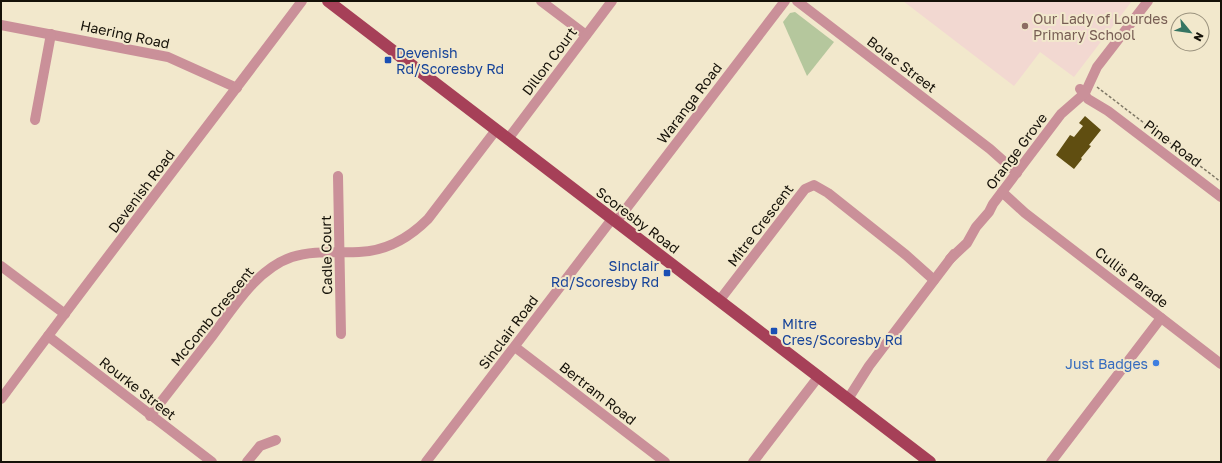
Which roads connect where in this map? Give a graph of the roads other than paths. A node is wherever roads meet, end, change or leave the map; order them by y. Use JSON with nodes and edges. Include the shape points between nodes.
{"nodes":[{"id":1,"x":302,"y":1,"type":"edge"},
{"id":2,"x":328,"y":1,"type":"edge"},
{"id":3,"x":541,"y":1,"type":"edge"},
{"id":4,"x":612,"y":1,"type":"edge"},
{"id":5,"x":785,"y":1,"type":"edge"},
{"id":6,"x":797,"y":1,"type":"edge"},
{"id":7,"x":1148,"y":1,"type":"edge"},
{"id":8,"x":1,"y":25,"type":"edge"},
{"id":9,"x":51,"y":34,"type":"junction"},
{"id":10,"x":586,"y":35,"type":"junction"},
{"id":11,"x":237,"y":88,"type":"junction"},
{"id":12,"x":1083,"y":92,"type":"junction"},
{"id":13,"x":35,"y":120,"type":"dead end"},
{"id":14,"x":496,"y":130,"type":"junction"},
{"id":15,"x":508,"y":139,"type":"junction"},
{"id":16,"x":1019,"y":170,"type":"junction"},
{"id":17,"x":338,"y":176,"type":"dead end"},
{"id":18,"x":1221,"y":197,"type":"edge"},
{"id":19,"x":998,"y":198,"type":"junction"},
{"id":20,"x":614,"y":220,"type":"junction"},
{"id":21,"x":340,"y":252,"type":"junction"},
{"id":22,"x":1,"y":266,"type":"edge"},
{"id":23,"x":936,"y":278,"type":"junction"},
{"id":24,"x":720,"y":301,"type":"junction"},
{"id":25,"x":65,"y":314,"type":"junction"},
{"id":26,"x":1161,"y":318,"type":"junction"},
{"id":27,"x":341,"y":334,"type":"dead end"},
{"id":28,"x":48,"y":336,"type":"junction"},
{"id":29,"x":515,"y":347,"type":"junction"},
{"id":30,"x":1221,"y":364,"type":"edge"},
{"id":31,"x":818,"y":376,"type":"junction"},
{"id":32,"x":845,"y":396,"type":"junction"},
{"id":33,"x":1,"y":399,"type":"edge"},
{"id":34,"x":150,"y":416,"type":"junction"},
{"id":35,"x":276,"y":440,"type":"dead end"},
{"id":36,"x":212,"y":462,"type":"edge"},
{"id":37,"x":247,"y":462,"type":"edge"},
{"id":38,"x":426,"y":462,"type":"edge"},
{"id":39,"x":665,"y":462,"type":"edge"},
{"id":40,"x":753,"y":462,"type":"edge"},
{"id":41,"x":930,"y":462,"type":"edge"},
{"id":42,"x":1051,"y":462,"type":"edge"}],
"edges":[{"from":1,"to":11,"type":"street","name":"Devenish Road"},
{"from":2,"to":14,"type":"main road","name":"Scoresby Road"},
{"from":3,"to":10,"type":"street"},
{"from":4,"to":10,"type":"street","name":"Dillon Court"},
{"from":5,"to":20,"type":"street","name":"Waranga Road"},
{"from":6,"to":16,"type":"street","name":"Bolac Street"},
{"from":7,"to":12,"type":"street","name":"Orange Grove","via":[[1088,75]]},
{"from":8,"to":9,"type":"street","name":"Haering Road"},
{"from":9,"to":11,"type":"street","name":"Haering Road","via":[[168,57]]},
{"from":9,"to":13,"type":"street"},
{"from":10,"to":15,"type":"street","name":"Dillon Court"},
{"from":11,"to":25,"type":"street","name":"Devenish Road"},
{"from":12,"to":16,"type":"street","name":"Orange Grove","via":[[1067,101],[1061,114]]},
{"from":12,"to":18,"type":"street","name":"Pine Road","via":[[1095,104],[1108,111]]},
{"from":14,"to":15,"type":"main road","name":"Scoresby Road"},
{"from":14,"to":21,"type":"street","name":"McComb Crescent","via":[[428,219],[415,231],[377,249]]},
{"from":15,"to":20,"type":"main road","name":"Scoresby Road"},
{"from":16,"to":19,"type":"street","name":"Orange Grove"},
{"from":17,"to":21,"type":"street","name":"Cadle Court"},
{"from":19,"to":23,"type":"street","name":"Orange Grove","via":[[971,225]]},
{"from":19,"to":26,"type":"street","name":"Cullis Parade","via":[[1025,213]]},
{"from":20,"to":24,"type":"main road","name":"Scoresby Road"},
{"from":20,"to":29,"type":"street","name":"Sinclair Road"},
{"from":21,"to":27,"type":"street","name":"Cadle Court"},
{"from":21,"to":34,"type":"street","name":"McComb Crescent","via":[[309,253],[292,257],[266,272],[246,292]]},
{"from":22,"to":25,"type":"street"},
{"from":23,"to":24,"type":"street","name":"Mitre Crescent","via":[[824,190],[814,185],[805,189]]},
{"from":23,"to":32,"type":"street","name":"Orange Grove"},
{"from":24,"to":31,"type":"main road","name":"Scoresby Road"},
{"from":25,"to":28,"type":"street","name":"Devenish Road"},
{"from":26,"to":30,"type":"street","name":"Cullis Parade"},
{"from":26,"to":42,"type":"street"},
{"from":28,"to":33,"type":"street","name":"Devenish Road"},
{"from":28,"to":34,"type":"street","name":"Rourke Street"},
{"from":29,"to":38,"type":"street","name":"Sinclair Road"},
{"from":29,"to":39,"type":"street","name":"Bertram Road"},
{"from":31,"to":32,"type":"main road","name":"Scoresby Road"},
{"from":31,"to":40,"type":"street"},
{"from":32,"to":41,"type":"main road","name":"Scoresby Road"},
{"from":34,"to":36,"type":"street","name":"Rourke Street"},
{"from":35,"to":37,"type":"street","via":[[260,446]]}]}
